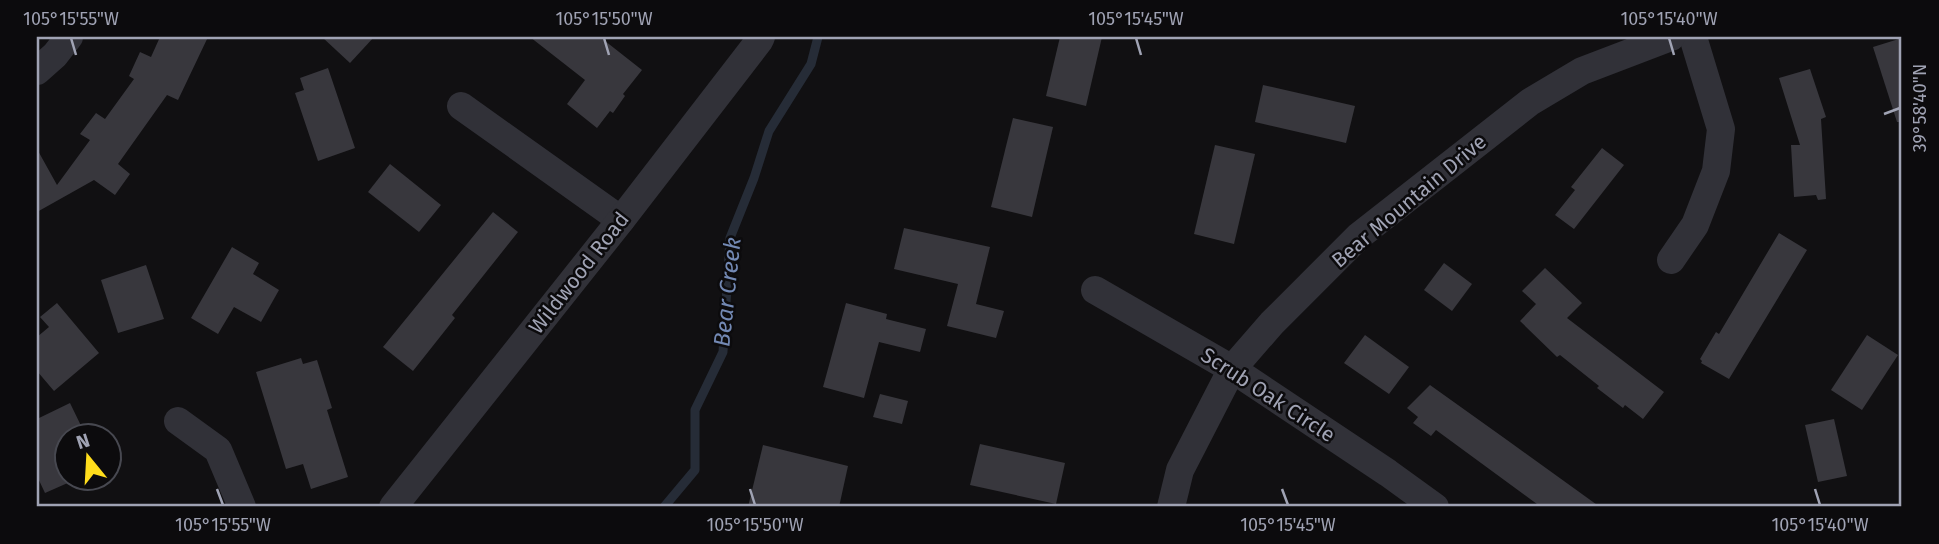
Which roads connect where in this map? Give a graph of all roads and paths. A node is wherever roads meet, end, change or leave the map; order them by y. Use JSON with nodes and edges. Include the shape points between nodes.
{"nodes":[{"id":1,"x":69,"y":37,"type":"edge"},
{"id":2,"x":761,"y":37,"type":"edge"},
{"id":3,"x":1671,"y":37,"type":"edge"},
{"id":4,"x":1693,"y":37,"type":"edge"},
{"id":5,"x":37,"y":71,"type":"edge"},
{"id":6,"x":461,"y":106,"type":"dead end"},
{"id":7,"x":621,"y":220,"type":"junction"},
{"id":8,"x":1671,"y":260,"type":"dead end"},
{"id":9,"x":1095,"y":290,"type":"dead end"},
{"id":10,"x":1232,"y":369,"type":"junction"},
{"id":11,"x":178,"y":421,"type":"dead end"},
{"id":12,"x":242,"y":507,"type":"edge"},
{"id":13,"x":393,"y":507,"type":"edge"},
{"id":14,"x":1171,"y":507,"type":"edge"},
{"id":15,"x":1435,"y":507,"type":"edge"}],
"edges":[{"from":1,"to":5,"type":"street"},
{"from":2,"to":7,"type":"street","name":"Wildwood Road"},
{"from":3,"to":10,"type":"street","name":"Bear Mountain Drive","via":[[1582,71],[1530,102],[1359,236]]},
{"from":4,"to":8,"type":"street","via":[[1721,129],[1712,182],[1695,225]]},
{"from":6,"to":7,"type":"street"},
{"from":7,"to":13,"type":"street","name":"Wildwood Road"},
{"from":9,"to":10,"type":"street","name":"Scrub Oak Circle"},
{"from":10,"to":14,"type":"street","name":"Bear Mountain Drive","via":[[1180,470]]},
{"from":10,"to":15,"type":"street","name":"Scrub Oak Circle"},
{"from":11,"to":12,"type":"street","via":[[218,450]]}]}
